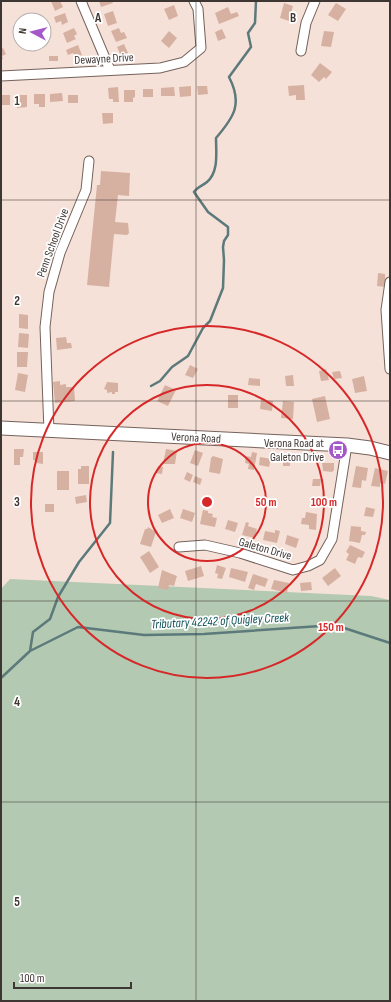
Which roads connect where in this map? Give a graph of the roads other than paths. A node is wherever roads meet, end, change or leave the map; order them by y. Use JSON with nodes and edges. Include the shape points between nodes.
{"nodes":[{"id":1,"x":81,"y":1,"type":"edge"},
{"id":2,"x":194,"y":1,"type":"edge"},
{"id":3,"x":315,"y":1,"type":"edge"},
{"id":4,"x":301,"y":51,"type":"dead end"},
{"id":5,"x":110,"y":70,"type":"junction"},
{"id":6,"x":1,"y":76,"type":"edge"},
{"id":7,"x":89,"y":161,"type":"dead end"},
{"id":8,"x":390,"y":282,"type":"edge"},
{"id":9,"x":388,"y":331,"type":"edge"},
{"id":10,"x":390,"y":369,"type":"edge"},
{"id":11,"x":1,"y":428,"type":"edge"},
{"id":12,"x":50,"y":431,"type":"junction"},
{"id":13,"x":347,"y":445,"type":"junction"},
{"id":14,"x":390,"y":453,"type":"edge"},
{"id":15,"x":179,"y":547,"type":"dead end"}],
"edges":[{"from":1,"to":5,"type":"street"},
{"from":2,"to":5,"type":"street","name":"Dewayne Drive","via":[[198,9],[201,48],[184,62],[160,68]]},
{"from":3,"to":4,"type":"street","via":[[306,23]]},
{"from":5,"to":6,"type":"street","name":"Dewayne Drive"},
{"from":7,"to":12,"type":"street","name":"Penn School Drive","via":[[86,190],[60,253],[49,292],[45,327]]},
{"from":8,"to":9,"type":"street","via":[[386,310]]},
{"from":9,"to":10,"type":"street"},
{"from":11,"to":12,"type":"street","name":"Verona Road"},
{"from":12,"to":13,"type":"street","name":"Verona Road"},
{"from":13,"to":14,"type":"street","name":"Verona Road"},
{"from":13,"to":15,"type":"street","name":"Galeton Drive","via":[[332,539],[320,560],[293,570],[240,553],[205,546]]}]}
